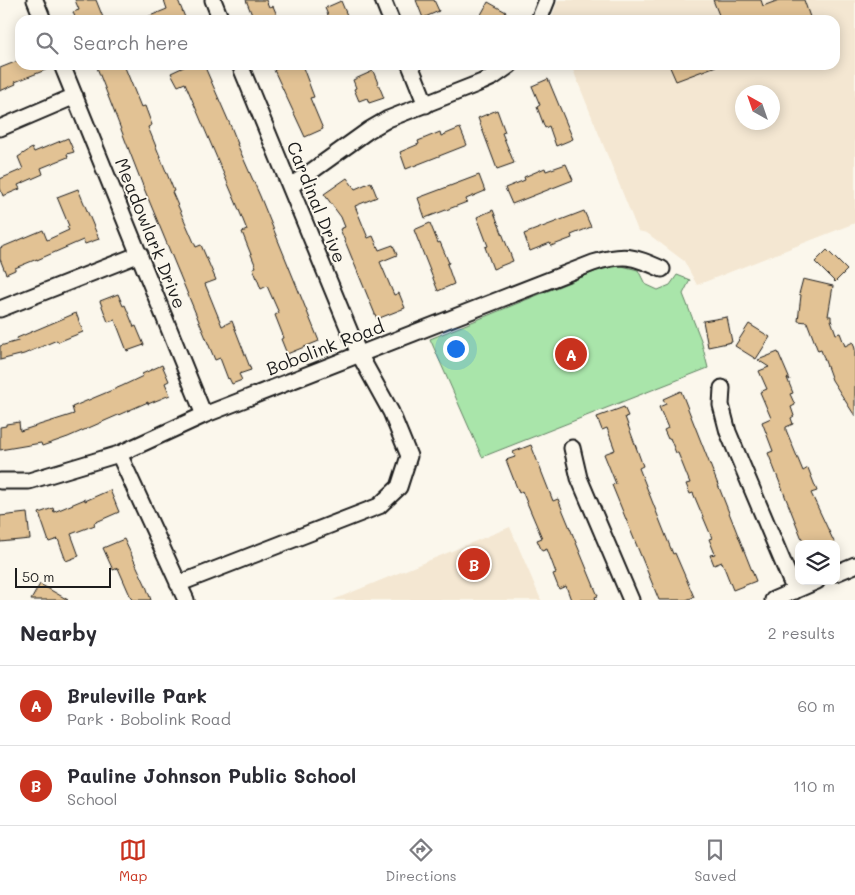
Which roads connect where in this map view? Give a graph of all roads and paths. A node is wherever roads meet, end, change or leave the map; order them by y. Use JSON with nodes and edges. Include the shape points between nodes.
{"nodes":[{"id":1,"x":35,"y":0,"type":"edge"},
{"id":2,"x":213,"y":0,"type":"edge"},
{"id":3,"x":383,"y":0,"type":"edge"},
{"id":4,"x":547,"y":0,"type":"edge"},
{"id":5,"x":41,"y":15,"type":"edge"},
{"id":6,"x":219,"y":15,"type":"edge"},
{"id":7,"x":389,"y":15,"type":"edge"},
{"id":8,"x":541,"y":15,"type":"edge"},
{"id":9,"x":64,"y":70,"type":"edge"},
{"id":10,"x":242,"y":70,"type":"edge"},
{"id":11,"x":412,"y":70,"type":"edge"},
{"id":12,"x":503,"y":70,"type":"edge"},
{"id":13,"x":75,"y":96,"type":"junction"},
{"id":14,"x":426,"y":105,"type":"junction"},
{"id":15,"x":0,"y":128,"type":"edge"},
{"id":16,"x":291,"y":186,"type":"junction"},
{"id":17,"x":140,"y":254,"type":"junction"},
{"id":18,"x":662,"y":269,"type":"dead end"},
{"id":19,"x":0,"y":308,"type":"edge"},
{"id":20,"x":359,"y":354,"type":"junction"},
{"id":21,"x":722,"y":388,"type":"dead end"},
{"id":22,"x":204,"y":414,"type":"junction"},
{"id":23,"x":572,"y":448,"type":"dead end"},
{"id":24,"x":120,"y":454,"type":"junction"},
{"id":25,"x":0,"y":481,"type":"edge"},
{"id":26,"x":855,"y":565,"type":"edge"},
{"id":27,"x":840,"y":571,"type":"edge"},
{"id":28,"x":178,"y":584,"type":"junction"},
{"id":29,"x":808,"y":585,"type":"edge"},
{"id":30,"x":795,"y":591,"type":"junction"},
{"id":31,"x":186,"y":600,"type":"edge"},
{"id":32,"x":631,"y":600,"type":"edge"},
{"id":33,"x":773,"y":600,"type":"edge"}],
"edges":[{"from":1,"to":5,"type":"street"},
{"from":2,"to":6,"type":"street"},
{"from":3,"to":7,"type":"street"},
{"from":4,"to":8,"type":"street"},
{"from":9,"to":13,"type":"street","name":"Meadowlark Drive"},
{"from":10,"to":16,"type":"street","name":"Cardinal Drive"},
{"from":11,"to":14,"type":"street"},
{"from":12,"to":14,"type":"street"},
{"from":13,"to":15,"type":"street"},
{"from":13,"to":17,"type":"street","name":"Meadowlark Drive"},
{"from":14,"to":16,"type":"street","via":[[369,130]]},
{"from":16,"to":20,"type":"street","name":"Cardinal Drive"},
{"from":17,"to":19,"type":"street"},
{"from":17,"to":22,"type":"street","name":"Meadowlark Drive"},
{"from":18,"to":20,"type":"street","name":"Bobolink Road","via":[[635,257],[613,256]]},
{"from":20,"to":22,"type":"street","name":"Bobolink Road"},
{"from":20,"to":28,"type":"street","name":"Cardinal Drive","via":[[391,412],[409,456],[399,487],[379,506]]},
{"from":21,"to":30,"type":"street","via":[[721,405],[728,432]]},
{"from":22,"to":24,"type":"street","name":"Bobolink Road"},
{"from":23,"to":32,"type":"street","via":[[579,478]]},
{"from":24,"to":25,"type":"street","name":"Bobolink Road","via":[[29,481]]},
{"from":24,"to":28,"type":"street"},
{"from":26,"to":27,"type":"street"},
{"from":28,"to":31,"type":"street"},
{"from":29,"to":30,"type":"street"},
{"from":30,"to":33,"type":"street"}]}
